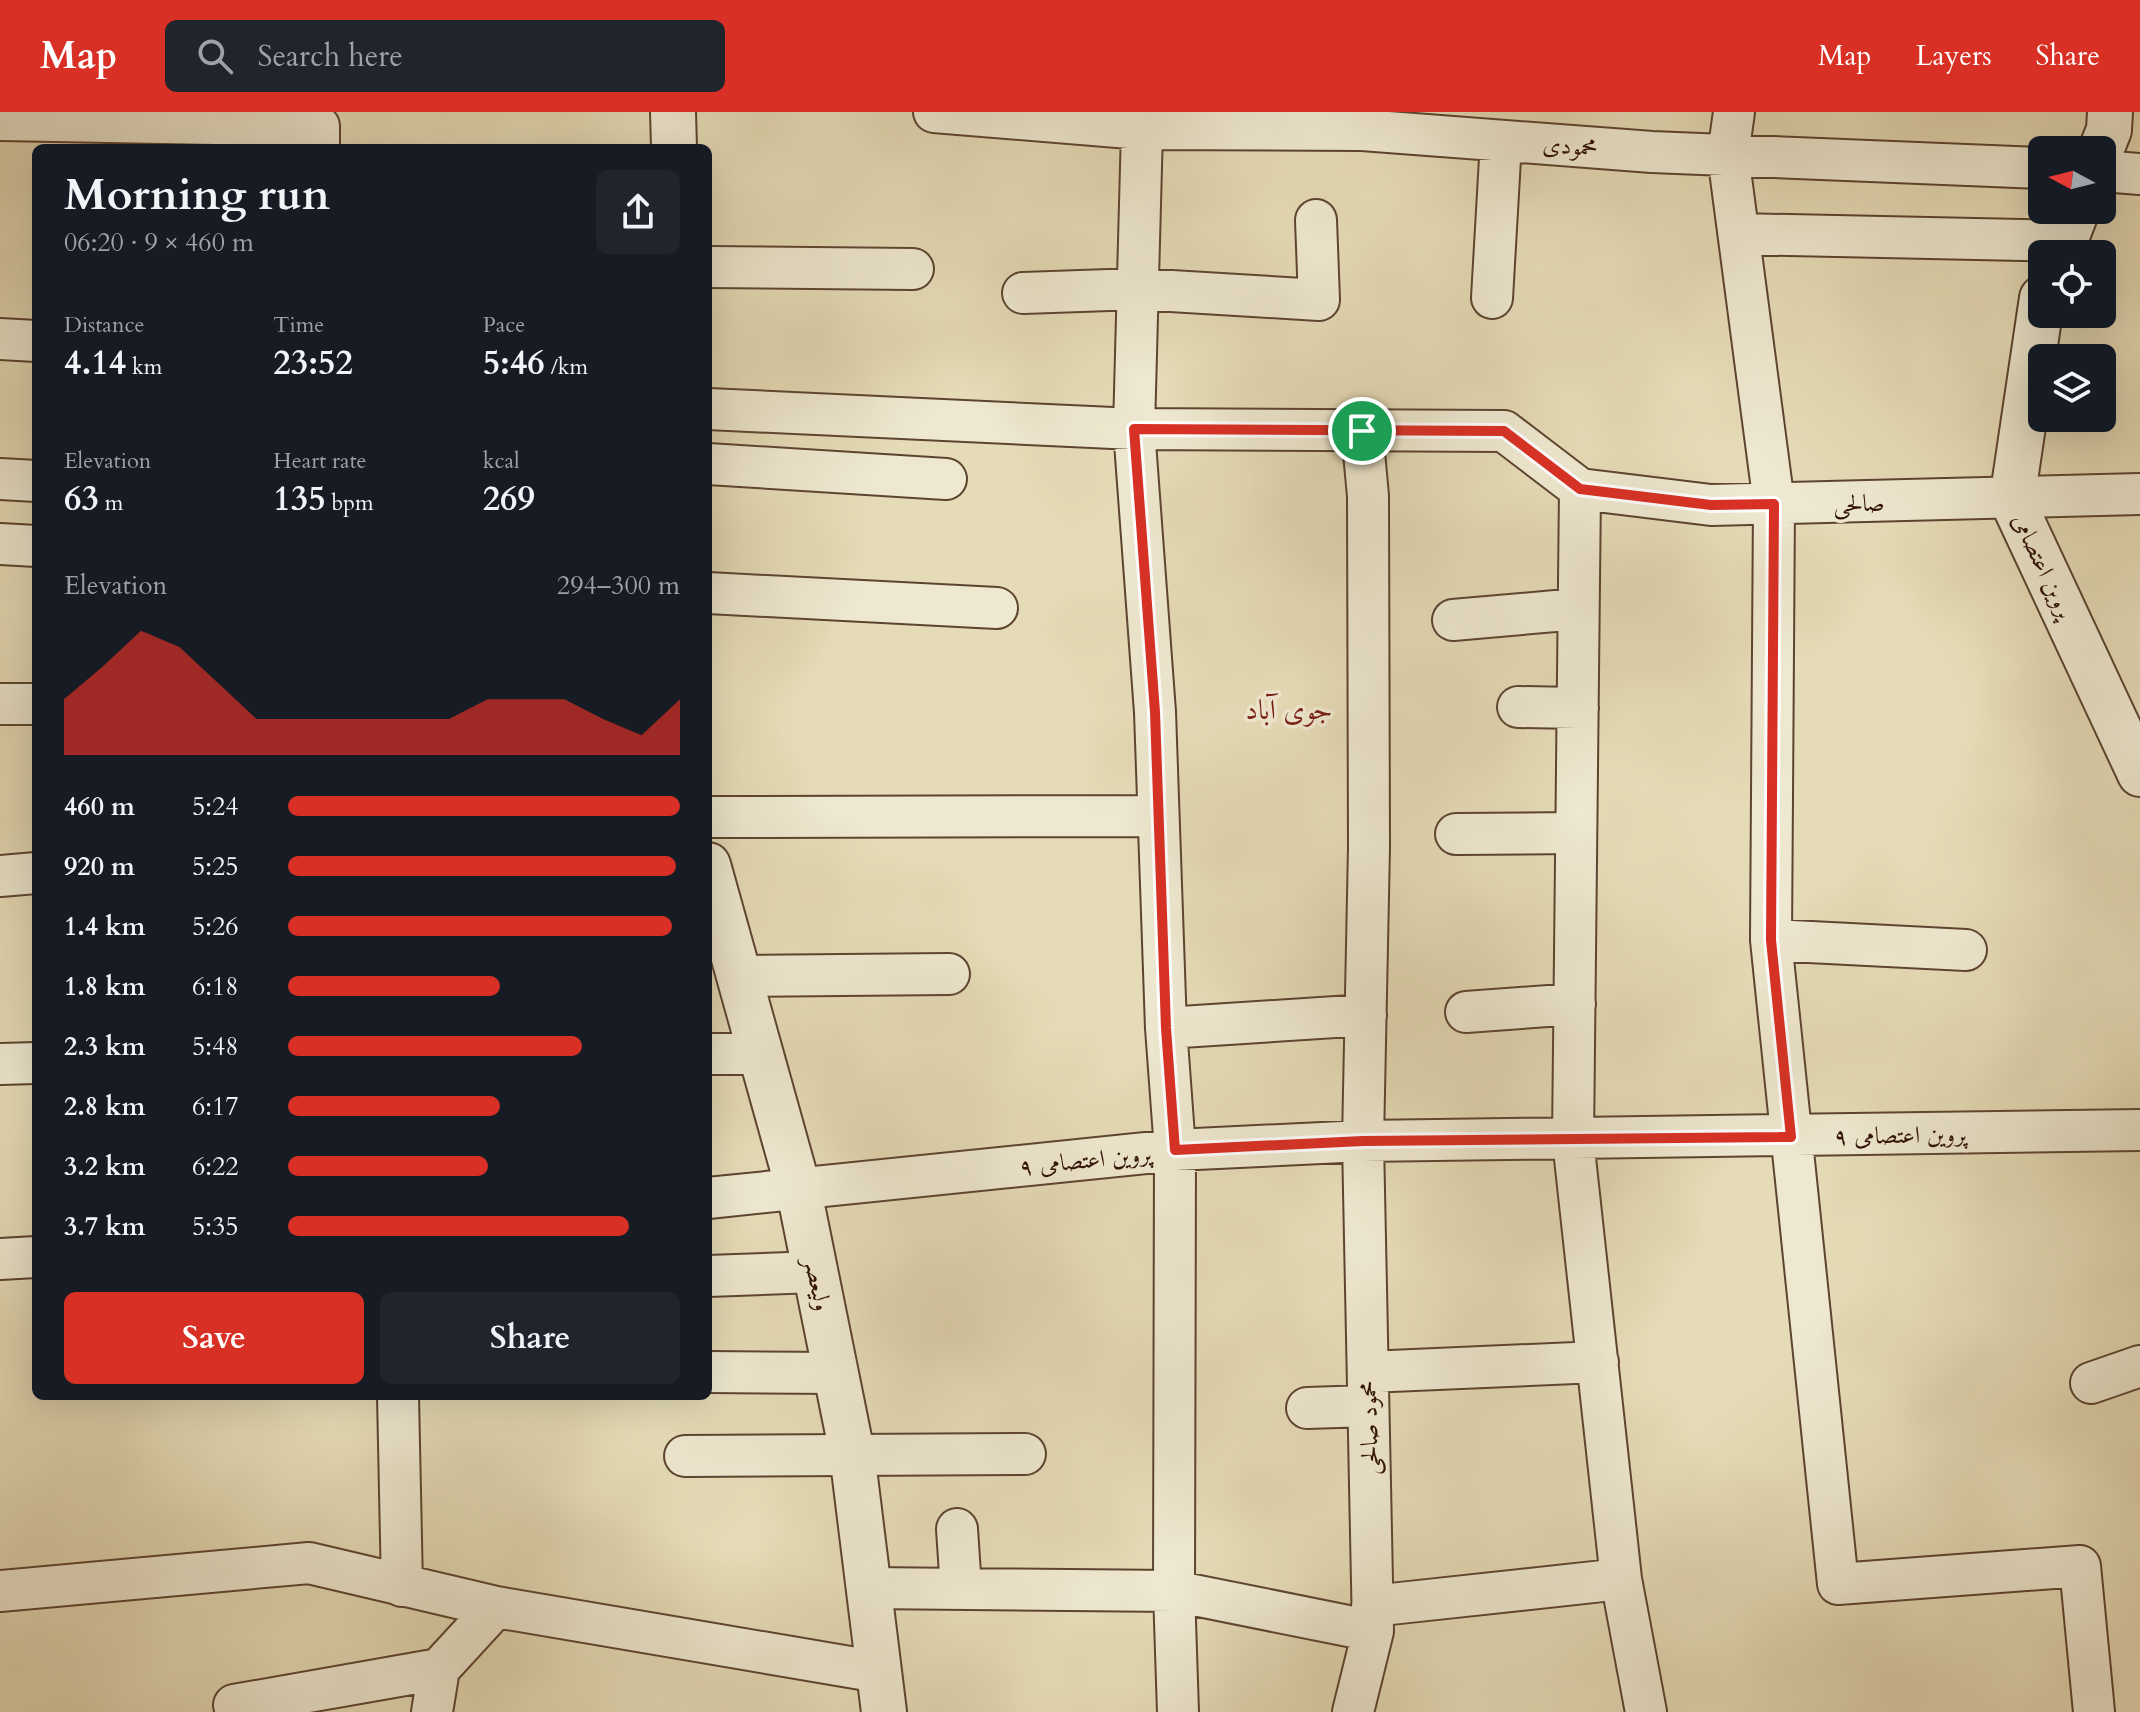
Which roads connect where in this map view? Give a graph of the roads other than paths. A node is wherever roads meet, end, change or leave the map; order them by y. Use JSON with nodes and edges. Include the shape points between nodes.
{"nodes":[{"id":1,"x":673,"y":112,"type":"edge"},
{"id":2,"x":934,"y":112,"type":"edge"},
{"id":3,"x":1734,"y":112,"type":"edge"},
{"id":4,"x":2110,"y":112,"type":"edge"},
{"id":5,"x":0,"y":120,"type":"edge"},
{"id":6,"x":1362,"y":121,"type":"edge"},
{"id":7,"x":1142,"y":129,"type":"junction"},
{"id":8,"x":2107,"y":136,"type":"edge"},
{"id":9,"x":1501,"y":141,"type":"junction"},
{"id":10,"x":319,"y":144,"type":"edge"},
{"id":11,"x":674,"y":144,"type":"edge"},
{"id":12,"x":1728,"y":155,"type":"junction"},
{"id":13,"x":2028,"y":167,"type":"edge"},
{"id":14,"x":2116,"y":172,"type":"edge"},
{"id":15,"x":2140,"y":174,"type":"edge"},
{"id":16,"x":1316,"y":220,"type":"dead end"},
{"id":17,"x":1739,"y":234,"type":"junction"},
{"id":18,"x":2067,"y":235,"type":"edge"},
{"id":19,"x":712,"y":267,"type":"edge"},
{"id":20,"x":913,"y":269,"type":"dead end"},
{"id":21,"x":1138,"y":289,"type":"junction"},
{"id":22,"x":1023,"y":293,"type":"dead end"},
{"id":23,"x":1492,"y":298,"type":"dead end"},
{"id":24,"x":2038,"y":328,"type":"edge"},
{"id":25,"x":0,"y":339,"type":"edge"},
{"id":26,"x":32,"y":341,"type":"edge"},
{"id":27,"x":712,"y":409,"type":"edge"},
{"id":28,"x":1134,"y":429,"type":"junction"},
{"id":29,"x":1362,"y":431,"type":"junction"},
{"id":30,"x":712,"y":464,"type":"edge"},
{"id":31,"x":0,"y":479,"type":"edge"},
{"id":32,"x":946,"y":479,"type":"dead end"},
{"id":33,"x":32,"y":481,"type":"edge"},
{"id":34,"x":1580,"y":489,"type":"junction"},
{"id":35,"x":2140,"y":494,"type":"edge"},
{"id":36,"x":2012,"y":500,"type":"junction"},
{"id":37,"x":1774,"y":504,"type":"junction"},
{"id":38,"x":0,"y":544,"type":"edge"},
{"id":39,"x":32,"y":546,"type":"edge"},
{"id":40,"x":712,"y":593,"type":"edge"},
{"id":41,"x":997,"y":608,"type":"dead end"},
{"id":42,"x":1578,"y":609,"type":"junction"},
{"id":43,"x":1453,"y":620,"type":"dead end"},
{"id":44,"x":0,"y":704,"type":"edge"},
{"id":45,"x":32,"y":704,"type":"edge"},
{"id":46,"x":1518,"y":707,"type":"dead end"},
{"id":47,"x":1578,"y":708,"type":"junction"},
{"id":48,"x":2140,"y":774,"type":"edge"},
{"id":49,"x":1158,"y":816,"type":"junction"},
{"id":50,"x":712,"y":817,"type":"edge"},
{"id":51,"x":1576,"y":833,"type":"junction"},
{"id":52,"x":1456,"y":834,"type":"dead end"},
{"id":53,"x":32,"y":873,"type":"edge"},
{"id":54,"x":0,"y":876,"type":"edge"},
{"id":55,"x":712,"y":888,"type":"edge"},
{"id":56,"x":1771,"y":940,"type":"junction"},
{"id":57,"x":1966,"y":950,"type":"dead end"},
{"id":58,"x":949,"y":974,"type":"dead end"},
{"id":59,"x":739,"y":976,"type":"junction"},
{"id":60,"x":1575,"y":1004,"type":"junction"},
{"id":61,"x":1466,"y":1012,"type":"dead end"},
{"id":62,"x":1366,"y":1015,"type":"junction"},
{"id":63,"x":1166,"y":1028,"type":"junction"},
{"id":64,"x":712,"y":1054,"type":"edge"},
{"id":65,"x":761,"y":1054,"type":"junction"},
{"id":66,"x":32,"y":1063,"type":"edge"},
{"id":67,"x":0,"y":1064,"type":"edge"},
{"id":68,"x":2140,"y":1130,"type":"edge"},
{"id":69,"x":1791,"y":1137,"type":"junction"},
{"id":70,"x":1573,"y":1140,"type":"junction"},
{"id":71,"x":1363,"y":1141,"type":"junction"},
{"id":72,"x":1175,"y":1150,"type":"junction"},
{"id":73,"x":799,"y":1191,"type":"junction"},
{"id":74,"x":712,"y":1198,"type":"edge"},
{"id":75,"x":32,"y":1257,"type":"edge"},
{"id":76,"x":0,"y":1259,"type":"edge"},
{"id":77,"x":815,"y":1272,"type":"junction"},
{"id":78,"x":712,"y":1276,"type":"edge"},
{"id":79,"x":1598,"y":1362,"type":"junction"},
{"id":80,"x":2140,"y":1366,"type":"edge"},
{"id":81,"x":712,"y":1372,"type":"edge"},
{"id":82,"x":836,"y":1373,"type":"junction"},
{"id":83,"x":2091,"y":1383,"type":"dead end"},
{"id":84,"x":1368,"y":1389,"type":"junction"},
{"id":85,"x":398,"y":1400,"type":"edge"},
{"id":86,"x":1307,"y":1408,"type":"dead end"},
{"id":87,"x":852,"y":1453,"type":"junction"},
{"id":88,"x":1025,"y":1454,"type":"dead end"},
{"id":89,"x":685,"y":1456,"type":"dead end"},
{"id":90,"x":957,"y":1529,"type":"dead end"},
{"id":91,"x":1621,"y":1579,"type":"junction"},
{"id":92,"x":402,"y":1586,"type":"junction"},
{"id":93,"x":869,"y":1588,"type":"junction"},
{"id":94,"x":961,"y":1589,"type":"junction"},
{"id":95,"x":0,"y":1591,"type":"edge"},
{"id":96,"x":1174,"y":1591,"type":"junction"},
{"id":97,"x":496,"y":1607,"type":"junction"},
{"id":98,"x":1373,"y":1618,"type":"junction"},
{"id":99,"x":439,"y":1669,"type":"junction"},
{"id":100,"x":881,"y":1692,"type":"edge"},
{"id":101,"x":234,"y":1705,"type":"dead end"},
{"id":102,"x":432,"y":1712,"type":"edge"},
{"id":103,"x":1178,"y":1712,"type":"edge"},
{"id":104,"x":1353,"y":1712,"type":"edge"},
{"id":105,"x":1646,"y":1712,"type":"edge"},
{"id":106,"x":2094,"y":1712,"type":"edge"}],
"edges":[{"from":1,"to":11,"type":"street"},
{"from":2,"to":7,"type":"street","name":"محمودی"},
{"from":3,"to":12,"type":"street"},
{"from":4,"to":8,"type":"street"},
{"from":5,"to":10,"type":"street","via":[[319,126]]},
{"from":6,"to":7,"type":"street","name":"محمودی"},
{"from":6,"to":9,"type":"street","name":"محمودی"},
{"from":7,"to":21,"type":"street"},
{"from":9,"to":12,"type":"street","name":"محمودی"},
{"from":9,"to":23,"type":"street"},
{"from":12,"to":13,"type":"street","name":"محمودی"},
{"from":12,"to":17,"type":"street"},
{"from":14,"to":15,"type":"street"},
{"from":16,"to":21,"type":"street","via":[[1319,300]]},
{"from":17,"to":18,"type":"street"},
{"from":17,"to":37,"type":"street"},
{"from":19,"to":20,"type":"street"},
{"from":21,"to":22,"type":"street"},
{"from":21,"to":28,"type":"street"},
{"from":24,"to":36,"type":"street","name":"پروین اعتصامی"},
{"from":25,"to":26,"type":"street"},
{"from":27,"to":28,"type":"street"},
{"from":28,"to":29,"type":"street"},
{"from":28,"to":49,"type":"street"},
{"from":29,"to":34,"type":"street","via":[[1504,431]]},
{"from":29,"to":62,"type":"street","name":"محمود صالحی","via":[[1368,496]]},
{"from":30,"to":32,"type":"street"},
{"from":31,"to":33,"type":"street"},
{"from":34,"to":37,"type":"street","name":"صالحی","via":[[1711,505]]},
{"from":34,"to":42,"type":"street"},
{"from":35,"to":36,"type":"street","name":"صالحی"},
{"from":36,"to":37,"type":"street","name":"صالحی"},
{"from":36,"to":48,"type":"street","name":"پروین اعتصامی"},
{"from":37,"to":56,"type":"street"},
{"from":38,"to":39,"type":"street"},
{"from":40,"to":41,"type":"street"},
{"from":42,"to":43,"type":"street"},
{"from":42,"to":47,"type":"street"},
{"from":44,"to":45,"type":"street"},
{"from":46,"to":47,"type":"street"},
{"from":47,"to":51,"type":"street"},
{"from":49,"to":50,"type":"street"},
{"from":49,"to":63,"type":"street"},
{"from":51,"to":52,"type":"street"},
{"from":51,"to":60,"type":"street"},
{"from":53,"to":54,"type":"street"},
{"from":55,"to":59,"type":"street","name":"ولیعصر"},
{"from":56,"to":57,"type":"street"},
{"from":56,"to":69,"type":"street"},
{"from":58,"to":59,"type":"street"},
{"from":59,"to":65,"type":"street","name":"ولیعصر"},
{"from":60,"to":61,"type":"street"},
{"from":60,"to":70,"type":"street"},
{"from":62,"to":63,"type":"street"},
{"from":62,"to":71,"type":"street","name":"محمود صالحی"},
{"from":63,"to":72,"type":"street"},
{"from":64,"to":65,"type":"street"},
{"from":65,"to":73,"type":"street","name":"ولیعصر"},
{"from":66,"to":67,"type":"street"},
{"from":68,"to":69,"type":"street","name":"پروین اعتصامی ۹"},
{"from":69,"to":70,"type":"street","name":"پروین اعتصامی ۹"},
{"from":69,"to":106,"type":"street","via":[[1838,1584],[2080,1566]]},
{"from":70,"to":71,"type":"street","name":"پروین اعتصامی ۹"},
{"from":70,"to":79,"type":"street"},
{"from":71,"to":72,"type":"street","name":"پروین اعتصامی ۹"},
{"from":71,"to":84,"type":"street","name":"محمود صالحی"},
{"from":72,"to":73,"type":"street","name":"پروین اعتصامی ۹"},
{"from":72,"to":96,"type":"street"},
{"from":73,"to":74,"type":"street","name":"پروین اعتصامی ۹"},
{"from":73,"to":77,"type":"street","name":"ولیعصر"},
{"from":75,"to":76,"type":"street"},
{"from":77,"to":78,"type":"street"},
{"from":77,"to":82,"type":"street","name":"ولیعصر"},
{"from":79,"to":84,"type":"street"},
{"from":79,"to":91,"type":"street"},
{"from":80,"to":83,"type":"street"},
{"from":81,"to":82,"type":"street"},
{"from":82,"to":87,"type":"street","name":"ولیعصر"},
{"from":84,"to":86,"type":"street"},
{"from":84,"to":98,"type":"street","name":"محمود صالحی"},
{"from":85,"to":92,"type":"street"},
{"from":87,"to":88,"type":"street"},
{"from":87,"to":89,"type":"street"},
{"from":87,"to":93,"type":"street","name":"ولیعصر"},
{"from":90,"to":94,"type":"street"},
{"from":91,"to":98,"type":"street"},
{"from":91,"to":105,"type":"street"},
{"from":92,"to":95,"type":"street","via":[[309,1563]]},
{"from":92,"to":97,"type":"street"},
{"from":93,"to":94,"type":"street"},
{"from":93,"to":100,"type":"street","name":"ولیعصر"},
{"from":94,"to":96,"type":"street"},
{"from":96,"to":98,"type":"street"},
{"from":96,"to":103,"type":"street"},
{"from":97,"to":99,"type":"street"},
{"from":97,"to":100,"type":"street"},
{"from":98,"to":104,"type":"street","name":"محمود صالحی"},
{"from":99,"to":101,"type":"street"},
{"from":99,"to":102,"type":"street"}]}
